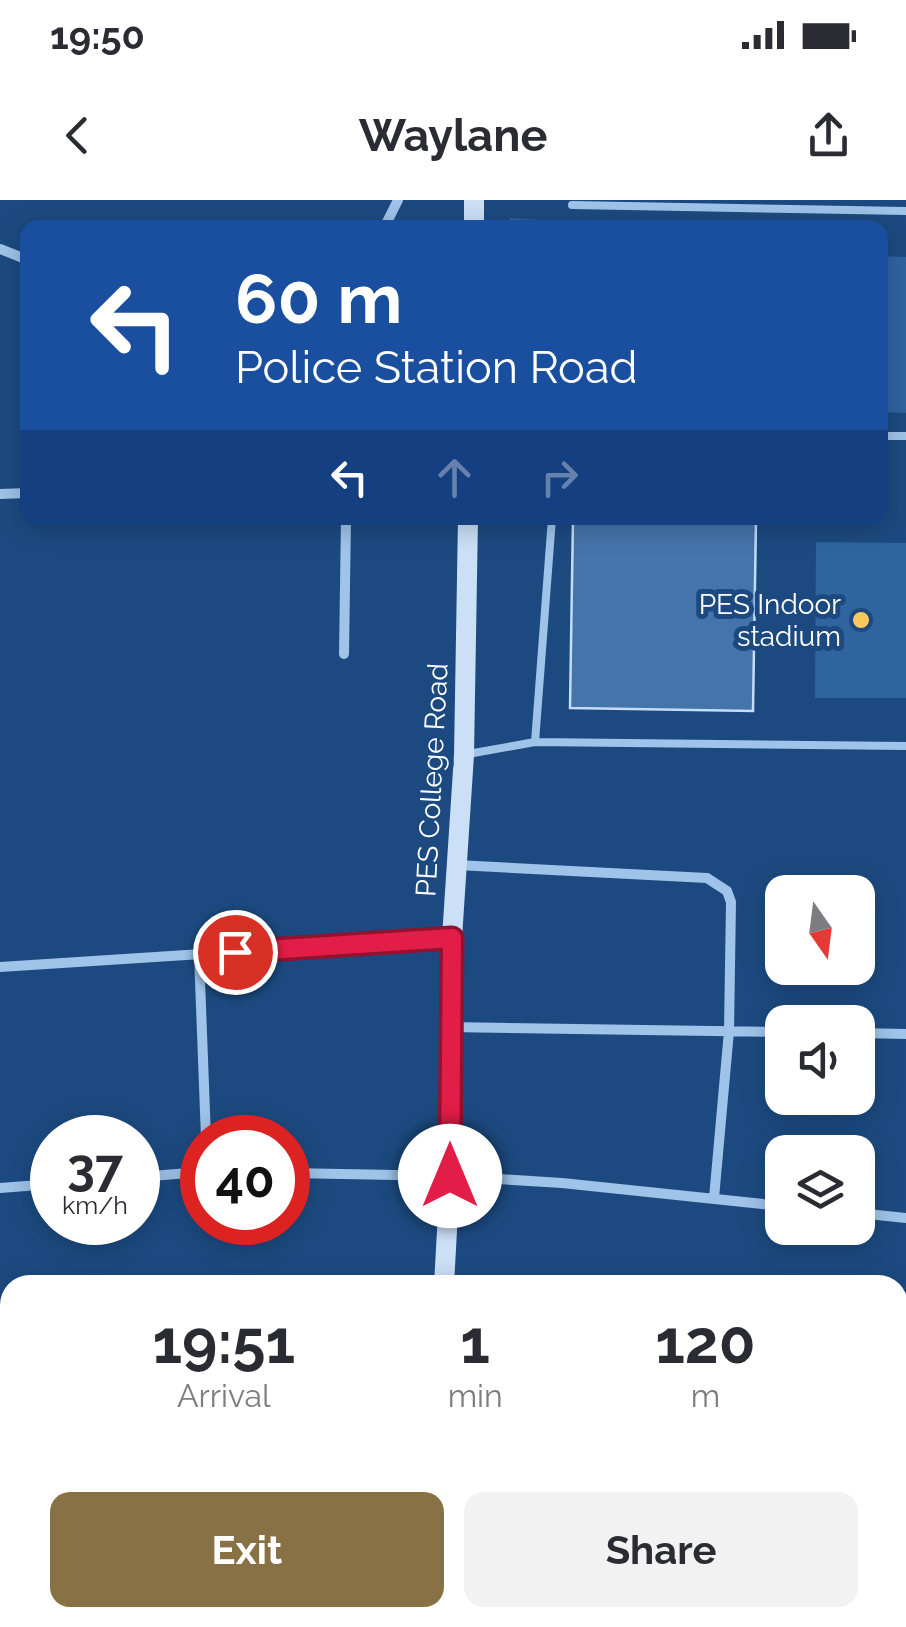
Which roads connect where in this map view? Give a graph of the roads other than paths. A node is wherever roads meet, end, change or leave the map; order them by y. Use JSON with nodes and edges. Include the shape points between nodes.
{"nodes":[{"id":1,"x":572,"y":205,"type":"dead end"},
{"id":2,"x":906,"y":212,"type":"edge"},
{"id":3,"x":346,"y":525,"type":"edge"},
{"id":4,"x":468,"y":525,"type":"edge"},
{"id":5,"x":551,"y":525,"type":"edge"},
{"id":6,"x":344,"y":654,"type":"dead end"},
{"id":7,"x":535,"y":742,"type":"junction"},
{"id":8,"x":906,"y":746,"type":"edge"},
{"id":9,"x":464,"y":754,"type":"junction"},
{"id":10,"x":457,"y":865,"type":"junction"},
{"id":11,"x":452,"y":938,"type":"junction"},
{"id":12,"x":199,"y":954,"type":"junction"},
{"id":13,"x":0,"y":967,"type":"edge"},
{"id":14,"x":449,"y":1027,"type":"junction"},
{"id":15,"x":729,"y":1032,"type":"junction"},
{"id":16,"x":765,"y":1032,"type":"edge"},
{"id":17,"x":875,"y":1034,"type":"edge"},
{"id":18,"x":906,"y":1034,"type":"edge"},
{"id":19,"x":205,"y":1115,"type":"edge"},
{"id":20,"x":310,"y":1173,"type":"edge"},
{"id":21,"x":450,"y":1176,"type":"junction"},
{"id":22,"x":30,"y":1186,"type":"edge"},
{"id":23,"x":0,"y":1188,"type":"edge"},
{"id":24,"x":714,"y":1198,"type":"junction"},
{"id":25,"x":765,"y":1204,"type":"edge"},
{"id":26,"x":875,"y":1215,"type":"edge"},
{"id":27,"x":906,"y":1218,"type":"edge"},
{"id":28,"x":445,"y":1275,"type":"edge"}],
"edges":[{"from":1,"to":2,"type":"lane"},
{"from":3,"to":6,"type":"street"},
{"from":4,"to":9,"type":"street","name":"PES College Road"},
{"from":5,"to":7,"type":"lane"},
{"from":7,"to":8,"type":"lane"},
{"from":7,"to":9,"type":"lane"},
{"from":9,"to":10,"type":"street","name":"PES College Road"},
{"from":10,"to":11,"type":"street","name":"PES College Road"},
{"from":10,"to":15,"type":"street","via":[[707,878],[720,884],[732,902]]},
{"from":11,"to":12,"type":"street"},
{"from":11,"to":14,"type":"street","name":"PES College Road"},
{"from":12,"to":13,"type":"street"},
{"from":12,"to":19,"type":"street"},
{"from":14,"to":15,"type":"street"},
{"from":14,"to":21,"type":"street","name":"PES College Road"},
{"from":15,"to":16,"type":"street"},
{"from":15,"to":24,"type":"street"},
{"from":17,"to":18,"type":"street"},
{"from":20,"to":21,"type":"street"},
{"from":21,"to":24,"type":"street"},
{"from":21,"to":28,"type":"street","name":"PES College Road"},
{"from":22,"to":23,"type":"street"},
{"from":24,"to":25,"type":"street"},
{"from":26,"to":27,"type":"street"}]}
